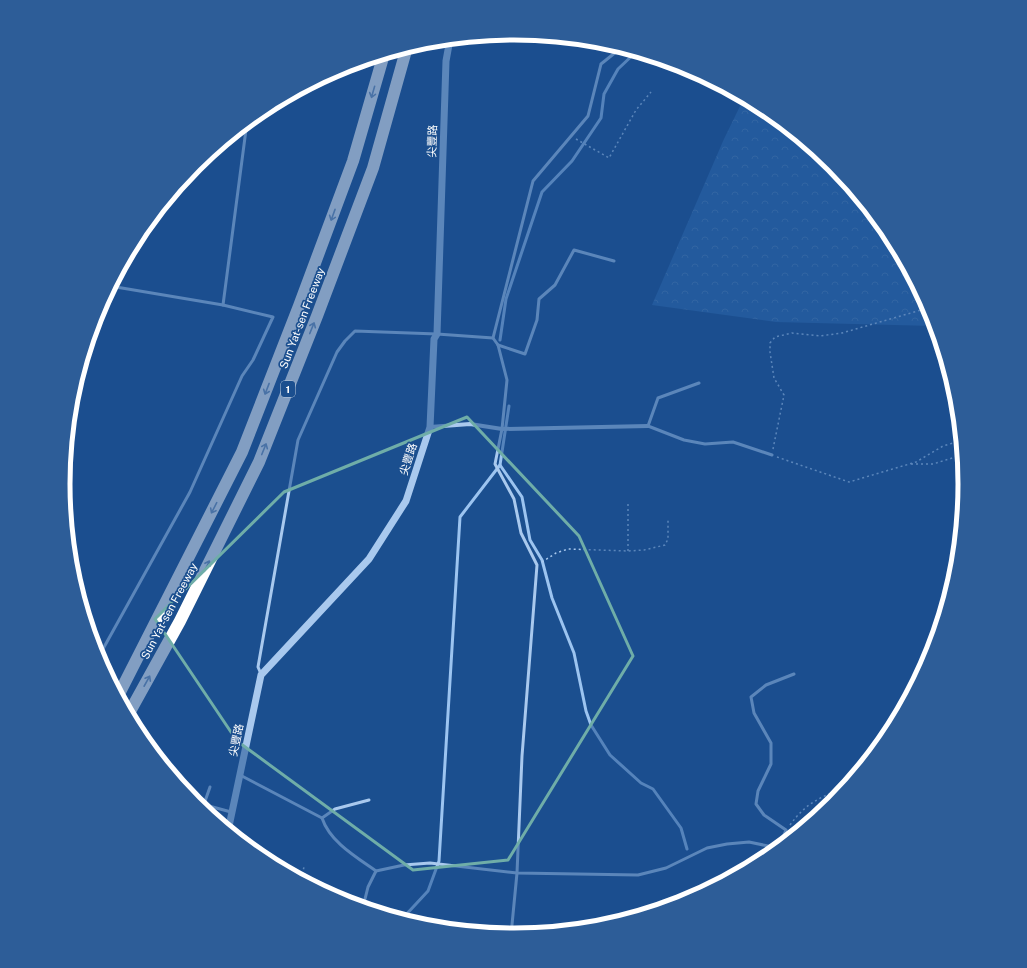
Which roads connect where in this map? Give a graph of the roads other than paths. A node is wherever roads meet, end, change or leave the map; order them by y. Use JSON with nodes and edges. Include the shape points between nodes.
{"nodes":[{"id":1,"x":449,"y":45,"type":"edge"},
{"id":2,"x":616,"y":52,"type":"edge"},
{"id":3,"x":405,"y":54,"type":"edge"},
{"id":4,"x":382,"y":60,"type":"edge"},
{"id":5,"x":246,"y":130,"type":"edge"},
{"id":6,"x":614,"y":261,"type":"dead end"},
{"id":7,"x":116,"y":287,"type":"edge"},
{"id":8,"x":223,"y":305,"type":"junction"},
{"id":9,"x":437,"y":334,"type":"junction"},
{"id":10,"x":492,"y":338,"type":"junction"},
{"id":11,"x":498,"y":345,"type":"junction"},
{"id":12,"x":699,"y":382,"type":"dead end"},
{"id":13,"x":648,"y":426,"type":"junction"},
{"id":14,"x":430,"y":427,"type":"junction"},
{"id":15,"x":504,"y":428,"type":"junction"},
{"id":16,"x":772,"y":455,"type":"road end"},
{"id":17,"x":102,"y":651,"type":"edge"},
{"id":18,"x":794,"y":674,"type":"dead end"},
{"id":19,"x":261,"y":675,"type":"junction"},
{"id":20,"x":121,"y":691,"type":"edge"},
{"id":21,"x":131,"y":709,"type":"edge"},
{"id":22,"x":240,"y":775,"type":"junction"},
{"id":23,"x":210,"y":787,"type":"dead end"},
{"id":24,"x":369,"y":800,"type":"dead end"},
{"id":25,"x":204,"y":802,"type":"edge"},
{"id":26,"x":208,"y":806,"type":"edge"},
{"id":27,"x":232,"y":813,"type":"junction"},
{"id":28,"x":322,"y":818,"type":"junction"},
{"id":29,"x":229,"y":825,"type":"edge"},
{"id":30,"x":783,"y":837,"type":"edge"},
{"id":31,"x":770,"y":846,"type":"edge"},
{"id":32,"x":376,"y":871,"type":"junction"},
{"id":33,"x":517,"y":873,"type":"junction"},
{"id":34,"x":364,"y":901,"type":"edge"},
{"id":35,"x":512,"y":928,"type":"edge"}],
"edges":[{"from":1,"to":9,"type":"street","name":"尖豐路","via":[[446,61]]},
{"from":2,"to":10,"type":"lane","via":[[601,64],[588,116],[534,181]]},
{"from":21,"to":3,"type":"highway","name":"Sun Yat-sen Freeway","number":"1","one_way":true,"via":[[180,621],[258,462],[373,168]]},
{"from":4,"to":20,"type":"highway","name":"Sun Yat-sen Freeway","number":"1","one_way":true,"via":[[354,161],[242,452]]},
{"from":5,"to":8,"type":"lane"},
{"from":6,"to":11,"type":"lane","via":[[574,250],[555,285],[539,299],[537,320],[525,354]]},
{"from":7,"to":8,"type":"lane"},
{"from":8,"to":17,"type":"lane","via":[[273,317],[253,360],[242,376],[190,492]]},
{"from":9,"to":10,"type":"lane"},
{"from":9,"to":14,"type":"street","name":"尖豐路","via":[[434,339]]},
{"from":9,"to":19,"type":"lane","via":[[355,331],[337,352],[298,440],[258,667]]},
{"from":10,"to":11,"type":"lane"},
{"from":11,"to":15,"type":"lane","via":[[507,380]]},
{"from":12,"to":13,"type":"lane","via":[[658,398]]},
{"from":13,"to":15,"type":"street"},
{"from":13,"to":16,"type":"lane","via":[[684,440],[706,444],[732,442]]},
{"from":14,"to":15,"type":"street","via":[[470,424]]},
{"from":14,"to":19,"type":"street","name":"尖豐路","via":[[406,501],[368,559]]},
{"from":15,"to":33,"type":"lane","via":[[495,464],[514,499],[521,533],[537,565],[522,756]]},
{"from":18,"to":30,"type":"lane","via":[[766,685],[750,697],[754,713],[771,743],[771,764],[758,791],[756,804],[764,815],[786,830]]},
{"from":19,"to":22,"type":"street","name":"尖豐路"},
{"from":22,"to":27,"type":"street","name":"尖豐路"},
{"from":22,"to":28,"type":"lane"},
{"from":23,"to":25,"type":"lane"},
{"from":24,"to":28,"type":"lane","via":[[335,809]]},
{"from":26,"to":27,"type":"lane"},
{"from":27,"to":29,"type":"street","name":"尖豐路"},
{"from":28,"to":32,"type":"lane","via":[[325,828],[349,852]]},
{"from":31,"to":33,"type":"lane","via":[[749,842],[707,848],[666,868],[638,874]]},
{"from":32,"to":33,"type":"lane","via":[[430,863]]},
{"from":32,"to":34,"type":"lane"},
{"from":33,"to":35,"type":"lane"}]}
